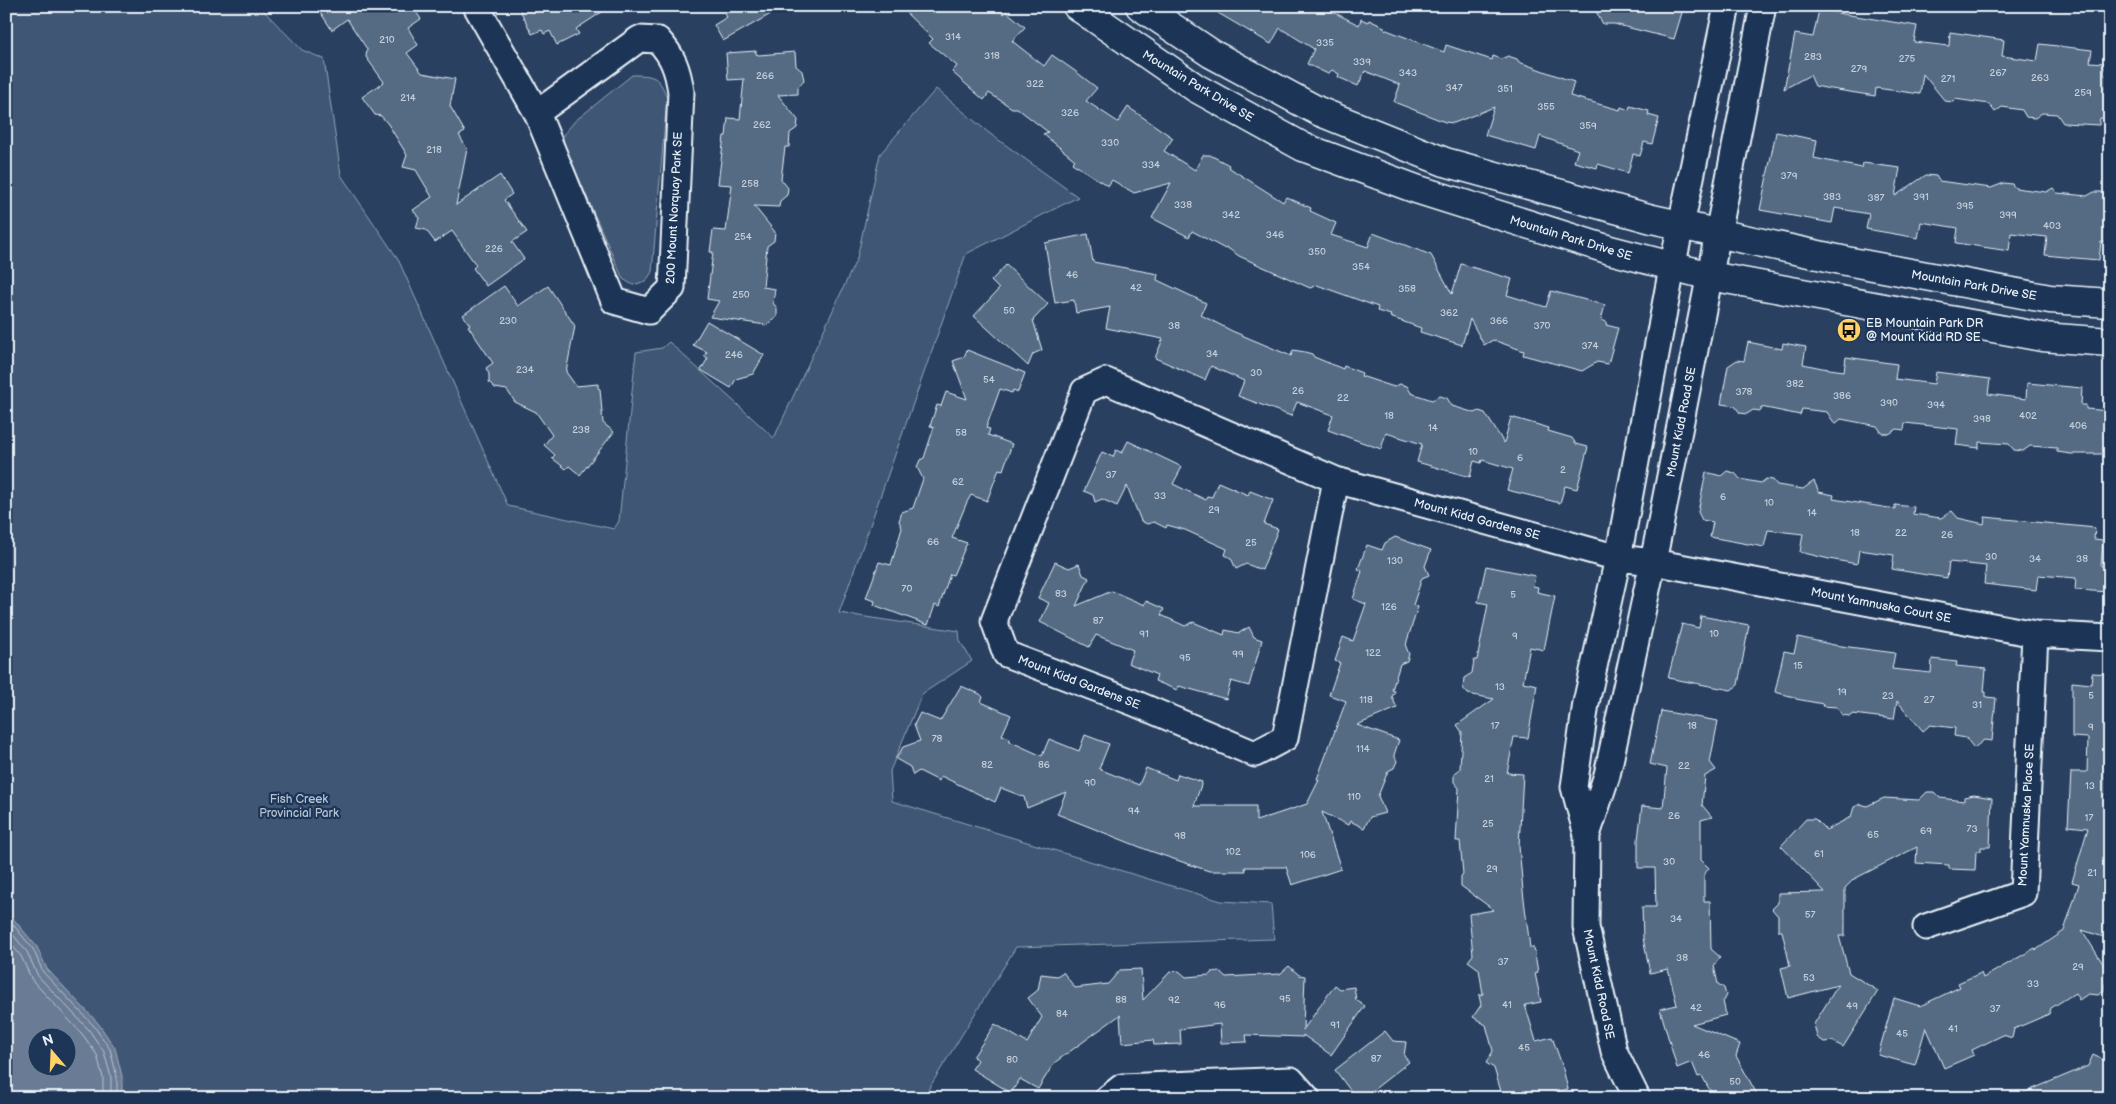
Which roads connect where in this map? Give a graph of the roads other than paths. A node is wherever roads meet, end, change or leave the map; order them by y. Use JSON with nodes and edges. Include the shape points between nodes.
{"nodes":[{"id":1,"x":476,"y":6,"type":"edge"},
{"id":2,"x":1078,"y":6,"type":"edge"},
{"id":3,"x":1140,"y":6,"type":"edge"},
{"id":4,"x":1727,"y":6,"type":"edge"},
{"id":5,"x":1763,"y":6,"type":"edge"},
{"id":6,"x":537,"y":113,"type":"junction"},
{"id":7,"x":1681,"y":225,"type":"junction"},
{"id":8,"x":1719,"y":234,"type":"junction"},
{"id":9,"x":1672,"y":268,"type":"junction"},
{"id":10,"x":1710,"y":276,"type":"junction"},
{"id":11,"x":2110,"y":303,"type":"edge"},
{"id":12,"x":2110,"y":342,"type":"edge"},
{"id":13,"x":1336,"y":480,"type":"junction"},
{"id":14,"x":1618,"y":558,"type":"junction"},
{"id":15,"x":1653,"y":562,"type":"junction"},
{"id":16,"x":2035,"y":634,"type":"junction"},
{"id":17,"x":2110,"y":638,"type":"edge"},
{"id":18,"x":1587,"y":835,"type":"junction"},
{"id":19,"x":1926,"y":927,"type":"dead end"},
{"id":20,"x":1108,"y":1098,"type":"edge"},
{"id":21,"x":1306,"y":1098,"type":"edge"},
{"id":22,"x":1637,"y":1098,"type":"edge"}],
"edges":[{"from":1,"to":6,"type":"street","name":"200 Mount Norquay Park SE"},
{"from":2,"to":9,"type":"street","name":"Mountain Park Drive SE","via":[[1196,88],[1303,147],[1416,189]]},
{"from":3,"to":7,"type":"street","name":"Mountain Park Drive SE","via":[[1212,54],[1318,111],[1445,162]]},
{"from":4,"to":7,"type":"street","name":"Mount Kidd Road SE"},
{"from":5,"to":8,"type":"street","name":"Mount Kidd Road SE"},
{"from":6,"to":6,"type":"street","name":"200 Mount Norquay Park SE","via":[[640,39],[658,40],[671,54],[678,70],[681,92],[672,288],[649,310],[614,301]]},
{"from":7,"to":8,"type":"street","name":"Mountain Park Drive SE"},
{"from":7,"to":9,"type":"street","name":"Mount Kidd Road SE"},
{"from":8,"to":10,"type":"street","name":"Mount Kidd Road SE"},
{"from":8,"to":11,"type":"street","name":"Mountain Park Drive SE","via":[[2050,299]]},
{"from":9,"to":10,"type":"street","name":"Mountain Park Drive SE"},
{"from":9,"to":14,"type":"street","name":"Mount Kidd Road SE"},
{"from":10,"to":12,"type":"street","name":"Mountain Park Drive SE","via":[[2042,337]]},
{"from":10,"to":15,"type":"street","name":"Mount Kidd Road SE"},
{"from":13,"to":13,"type":"street","name":"Mount Kidd Gardens SE","via":[[1106,381],[1084,391],[994,621],[1006,654],[1255,754],[1285,738]]},
{"from":13,"to":14,"type":"street","name":"Mount Kidd Gardens SE"},
{"from":14,"to":15,"type":"street","name":"Mount Kidd Gardens SE"},
{"from":14,"to":18,"type":"street","name":"Mount Kidd Road SE","via":[[1586,703],[1574,787]]},
{"from":15,"to":16,"type":"street","name":"Mount Yamnuska Court SE"},
{"from":15,"to":18,"type":"street","name":"Mount Kidd Road SE","via":[[1607,775]]},
{"from":16,"to":17,"type":"street","name":"Mount Yamnuska Court SE"},
{"from":16,"to":19,"type":"street","name":"Mount Yamnuska Place SE","via":[[2023,893]]},
{"from":18,"to":22,"type":"street","name":"Mount Kidd Road SE","via":[[1586,927],[1614,1051]]},
{"from":20,"to":21,"type":"street","via":[[1122,1087],[1291,1080]]}]}
